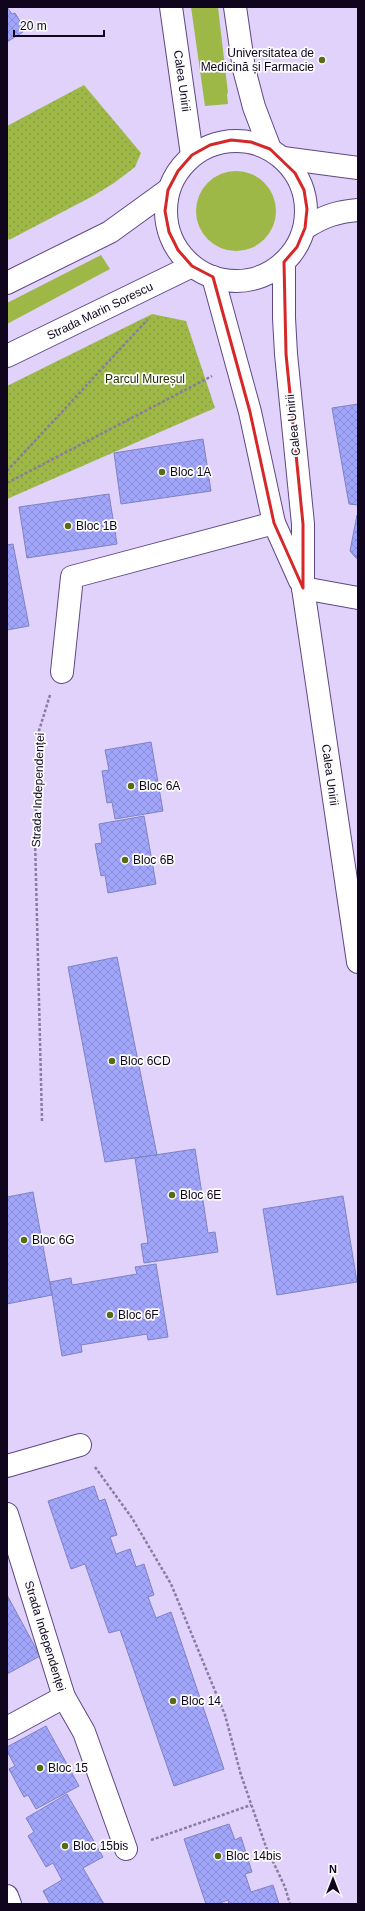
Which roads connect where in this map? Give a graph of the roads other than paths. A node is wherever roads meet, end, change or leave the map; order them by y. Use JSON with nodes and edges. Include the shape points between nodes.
{"nodes":[{"id":1,"x":171,"y":7,"type":"edge"},
{"id":2,"x":235,"y":7,"type":"edge"},
{"id":3,"x":277,"y":154,"type":"junction"},
{"id":4,"x":192,"y":155,"type":"junction"},
{"id":5,"x":358,"y":168,"type":"edge"},
{"id":6,"x":168,"y":190,"type":"junction"},
{"id":7,"x":358,"y":210,"type":"edge"},
{"id":8,"x":305,"y":228,"type":"junction"},
{"id":9,"x":284,"y":262,"type":"junction"},
{"id":10,"x":192,"y":266,"type":"junction"},
{"id":11,"x":213,"y":277,"type":"junction"},
{"id":12,"x":7,"y":284,"type":"edge"},
{"id":13,"x":7,"y":356,"type":"edge"},
{"id":14,"x":274,"y":523,"type":"junction"},
{"id":15,"x":303,"y":588,"type":"junction"},
{"id":16,"x":358,"y":598,"type":"edge"},
{"id":17,"x":62,"y":672,"type":"road end"},
{"id":18,"x":358,"y":962,"type":"edge"},
{"id":19,"x":80,"y":1445,"type":"road end"},
{"id":20,"x":7,"y":1466,"type":"edge"},
{"id":21,"x":7,"y":1514,"type":"edge"},
{"id":22,"x":64,"y":1697,"type":"junction"},
{"id":23,"x":7,"y":1728,"type":"edge"},
{"id":24,"x":126,"y":1849,"type":"road end"},
{"id":25,"x":7,"y":1896,"type":"edge"},
{"id":26,"x":10,"y":1904,"type":"edge"}],
"edges":[{"from":1,"to":4,"type":"main road","name":"Calea Unirii"},
{"from":2,"to":3,"type":"main road","via":[[244,69],[254,107]]},
{"from":3,"to":4,"type":"main road","via":[[251,142],[230,140],[210,145]]},
{"from":3,"to":5,"type":"main road"},
{"from":3,"to":8,"type":"main road","via":[[295,172],[304,190],[307,209]]},
{"from":4,"to":6,"type":"main road","via":[[178,170]]},
{"from":6,"to":10,"type":"main road","via":[[165,211],[169,232],[178,250]]},
{"from":6,"to":12,"type":"main road","via":[[110,232]]},
{"from":7,"to":8,"type":"main road","via":[[324,216]]},
{"from":8,"to":9,"type":"main road","via":[[297,247]]},
{"from":9,"to":11,"type":"main road","via":[[251,280],[232,281]]},
{"from":9,"to":15,"type":"main road","name":"Calea Unirii","via":[[286,354],[303,524]]},
{"from":10,"to":11,"type":"main road"},
{"from":10,"to":13,"type":"main road","name":"Strada Marin Sorescu"},
{"from":11,"to":14,"type":"main road","name":"Calea Unirii","via":[[237,362]]},
{"from":14,"to":15,"type":"main road","name":"Calea Unirii"},
{"from":14,"to":17,"type":"main road","via":[[72,577]]},
{"from":15,"to":16,"type":"main road"},
{"from":15,"to":18,"type":"main road","name":"Calea Unirii"},
{"from":19,"to":20,"type":"main road"},
{"from":21,"to":22,"type":"main road","name":"Strada Independenței"},
{"from":22,"to":23,"type":"main road","name":"Strada Independenței"},
{"from":22,"to":24,"type":"main road","via":[[84,1732]]},
{"from":25,"to":26,"type":"main road"}]}
